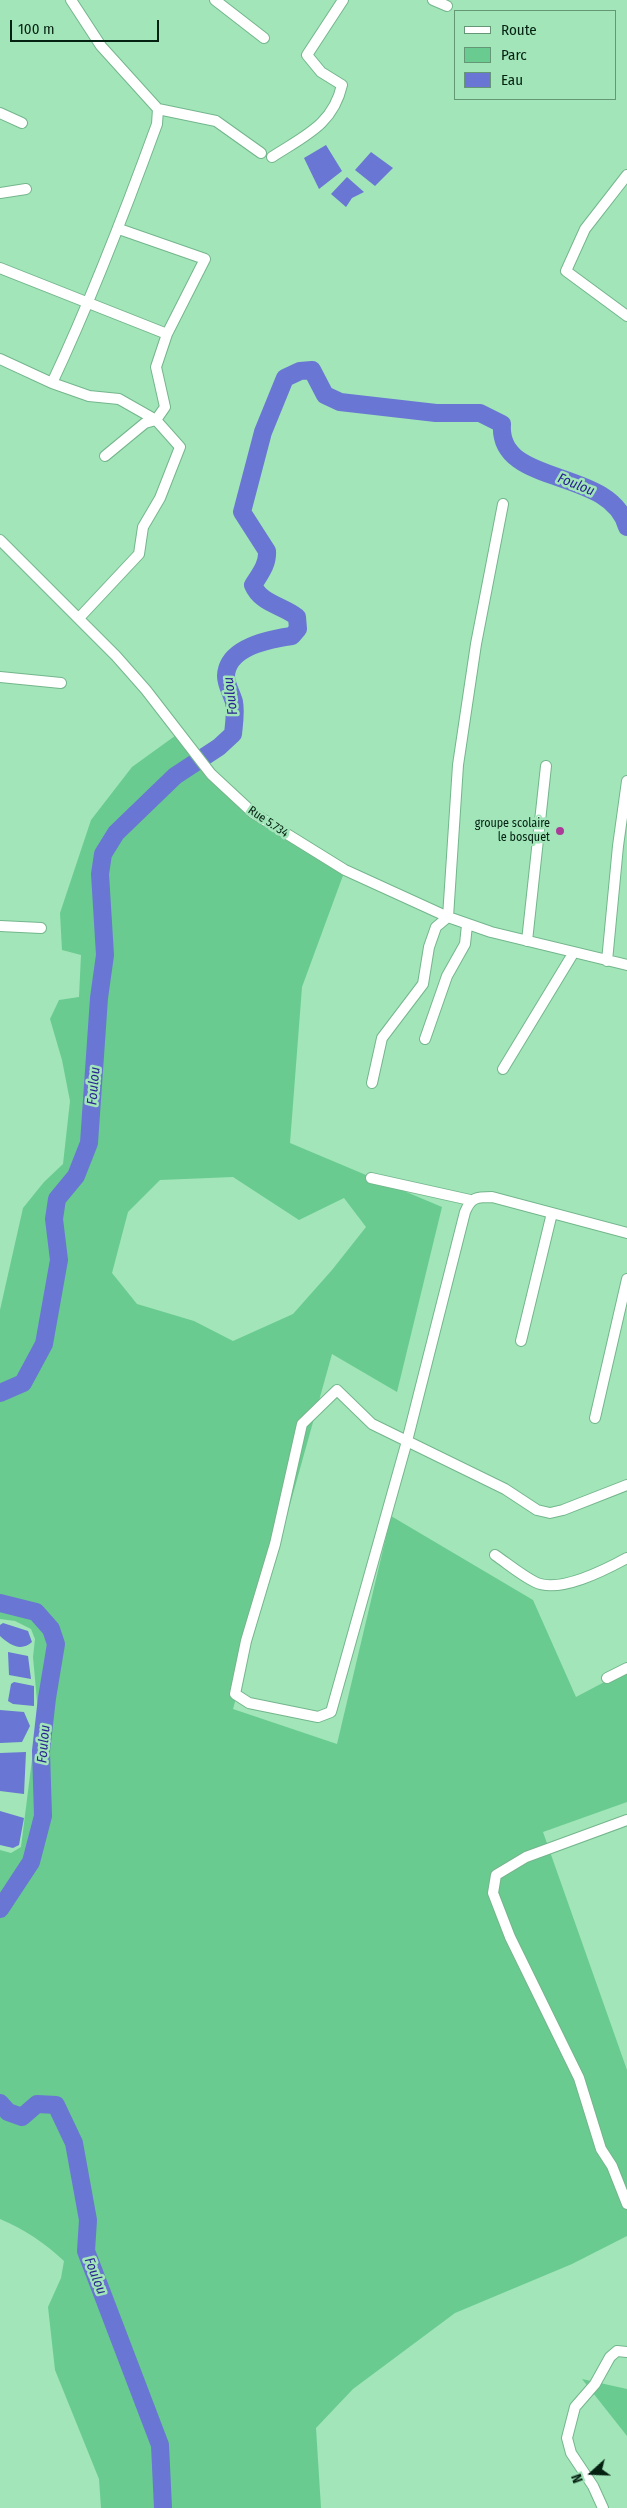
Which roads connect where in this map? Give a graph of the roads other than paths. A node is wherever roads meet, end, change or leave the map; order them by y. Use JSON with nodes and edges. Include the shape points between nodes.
{"nodes":[{"id":1,"x":71,"y":0,"type":"edge"},
{"id":2,"x":215,"y":0,"type":"edge"},
{"id":3,"x":343,"y":0,"type":"edge"},
{"id":4,"x":433,"y":0,"type":"edge"},
{"id":5,"x":446,"y":6,"type":"dead end"},
{"id":6,"x":264,"y":38,"type":"dead end"},
{"id":7,"x":158,"y":109,"type":"junction"},
{"id":8,"x":0,"y":113,"type":"edge"},
{"id":9,"x":22,"y":123,"type":"dead end"},
{"id":10,"x":261,"y":153,"type":"dead end"},
{"id":11,"x":272,"y":157,"type":"dead end"},
{"id":12,"x":627,"y":175,"type":"edge"},
{"id":13,"x":26,"y":189,"type":"dead end"},
{"id":14,"x":0,"y":193,"type":"edge"},
{"id":15,"x":119,"y":229,"type":"junction"},
{"id":16,"x":0,"y":268,"type":"edge"},
{"id":17,"x":90,"y":303,"type":"junction"},
{"id":18,"x":627,"y":316,"type":"edge"},
{"id":19,"x":167,"y":334,"type":"junction"},
{"id":20,"x":0,"y":359,"type":"edge"},
{"id":21,"x":52,"y":383,"type":"junction"},
{"id":22,"x":156,"y":420,"type":"junction"},
{"id":23,"x":105,"y":456,"type":"dead end"},
{"id":24,"x":503,"y":504,"type":"dead end"},
{"id":25,"x":0,"y":540,"type":"edge"},
{"id":26,"x":79,"y":618,"type":"junction"},
{"id":27,"x":0,"y":677,"type":"edge"},
{"id":28,"x":61,"y":683,"type":"dead end"},
{"id":29,"x":546,"y":766,"type":"dead end"},
{"id":30,"x":627,"y":781,"type":"edge"},
{"id":31,"x":448,"y":917,"type":"junction"},
{"id":32,"x":467,"y":925,"type":"junction"},
{"id":33,"x":0,"y":926,"type":"edge"},
{"id":34,"x":41,"y":928,"type":"dead end"},
{"id":35,"x":527,"y":940,"type":"junction"},
{"id":36,"x":574,"y":952,"type":"junction"},
{"id":37,"x":607,"y":960,"type":"junction"},
{"id":38,"x":627,"y":965,"type":"edge"},
{"id":39,"x":425,"y":1039,"type":"dead end"},
{"id":40,"x":504,"y":1069,"type":"dead end"},
{"id":41,"x":372,"y":1083,"type":"dead end"},
{"id":42,"x":372,"y":1178,"type":"dead end"},
{"id":43,"x":470,"y":1200,"type":"junction"},
{"id":44,"x":552,"y":1213,"type":"junction"},
{"id":45,"x":627,"y":1233,"type":"edge"},
{"id":46,"x":627,"y":1279,"type":"edge"},
{"id":47,"x":521,"y":1341,"type":"dead end"},
{"id":48,"x":595,"y":1418,"type":"dead end"},
{"id":49,"x":407,"y":1441,"type":"junction"},
{"id":50,"x":627,"y":1485,"type":"edge"},
{"id":51,"x":495,"y":1555,"type":"dead end"},
{"id":52,"x":627,"y":1558,"type":"edge"},
{"id":53,"x":627,"y":1668,"type":"edge"},
{"id":54,"x":607,"y":1678,"type":"dead end"},
{"id":55,"x":627,"y":1820,"type":"edge"},
{"id":56,"x":627,"y":2204,"type":"edge"},
{"id":57,"x":627,"y":2352,"type":"edge"},
{"id":58,"x":603,"y":2508,"type":"edge"}],
"edges":[{"from":1,"to":7,"type":"street","via":[[101,46]]},
{"from":2,"to":6,"type":"street"},
{"from":3,"to":11,"type":"street","via":[[306,55],[321,72],[342,85],[338,103],[321,124]]},
{"from":4,"to":5,"type":"street"},
{"from":7,"to":10,"type":"street","via":[[216,121]]},
{"from":7,"to":15,"type":"street","via":[[157,124]]},
{"from":8,"to":9,"type":"street"},
{"from":12,"to":18,"type":"street","via":[[585,229],[566,271]]},
{"from":13,"to":14,"type":"street"},
{"from":15,"to":17,"type":"street"},
{"from":15,"to":19,"type":"street","via":[[205,259]]},
{"from":16,"to":17,"type":"street"},
{"from":17,"to":19,"type":"street"},
{"from":17,"to":21,"type":"street"},
{"from":19,"to":22,"type":"street","via":[[156,367],[165,407]]},
{"from":20,"to":21,"type":"street"},
{"from":21,"to":22,"type":"street","via":[[89,396],[119,399]]},
{"from":22,"to":23,"type":"street","via":[[145,423]]},
{"from":22,"to":26,"type":"street","via":[[180,447],[160,498],[143,527],[139,554]]},
{"from":24,"to":31,"type":"street","via":[[476,644],[458,765]]},
{"from":25,"to":26,"type":"street","name":"Rue 5.734"},
{"from":26,"to":31,"type":"street","name":"Rue 5.734","via":[[134,677],[211,774],[253,813],[345,870]]},
{"from":27,"to":28,"type":"street"},
{"from":29,"to":35,"type":"street"},
{"from":30,"to":37,"type":"street"},
{"from":31,"to":32,"type":"street","name":"Rue 5.734"},
{"from":31,"to":41,"type":"street","via":[[436,927],[423,984],[382,1038]]},
{"from":32,"to":35,"type":"street","name":"Rue 5.734"},
{"from":32,"to":39,"type":"street","via":[[464,944],[446,976]]},
{"from":33,"to":34,"type":"street"},
{"from":35,"to":36,"type":"street","name":"Rue 5.734"},
{"from":36,"to":37,"type":"street","name":"Rue 5.734"},
{"from":36,"to":40,"type":"street"},
{"from":37,"to":38,"type":"street","name":"Rue 5.734"},
{"from":42,"to":43,"type":"street"},
{"from":43,"to":44,"type":"street","via":[[492,1198]]},
{"from":43,"to":49,"type":"street","via":[[464,1212]]},
{"from":44,"to":45,"type":"street"},
{"from":44,"to":47,"type":"street"},
{"from":46,"to":48,"type":"street"},
{"from":49,"to":49,"type":"street","via":[[331,1712],[318,1717],[249,1704],[235,1694],[246,1641],[275,1544],[302,1424],[337,1390],[372,1424]]},
{"from":49,"to":50,"type":"street","via":[[505,1489],[537,1510],[550,1513]]},
{"from":51,"to":52,"type":"street","via":[[536,1582],[550,1585],[594,1574]]},
{"from":53,"to":54,"type":"street"},
{"from":55,"to":56,"type":"street","via":[[526,1857],[496,1875],[493,1893],[510,1937],[579,2078],[602,2148]]},
{"from":57,"to":58,"type":"street","via":[[617,2352],[610,2358],[595,2384],[575,2407],[567,2438],[571,2453],[594,2486]]}]}
